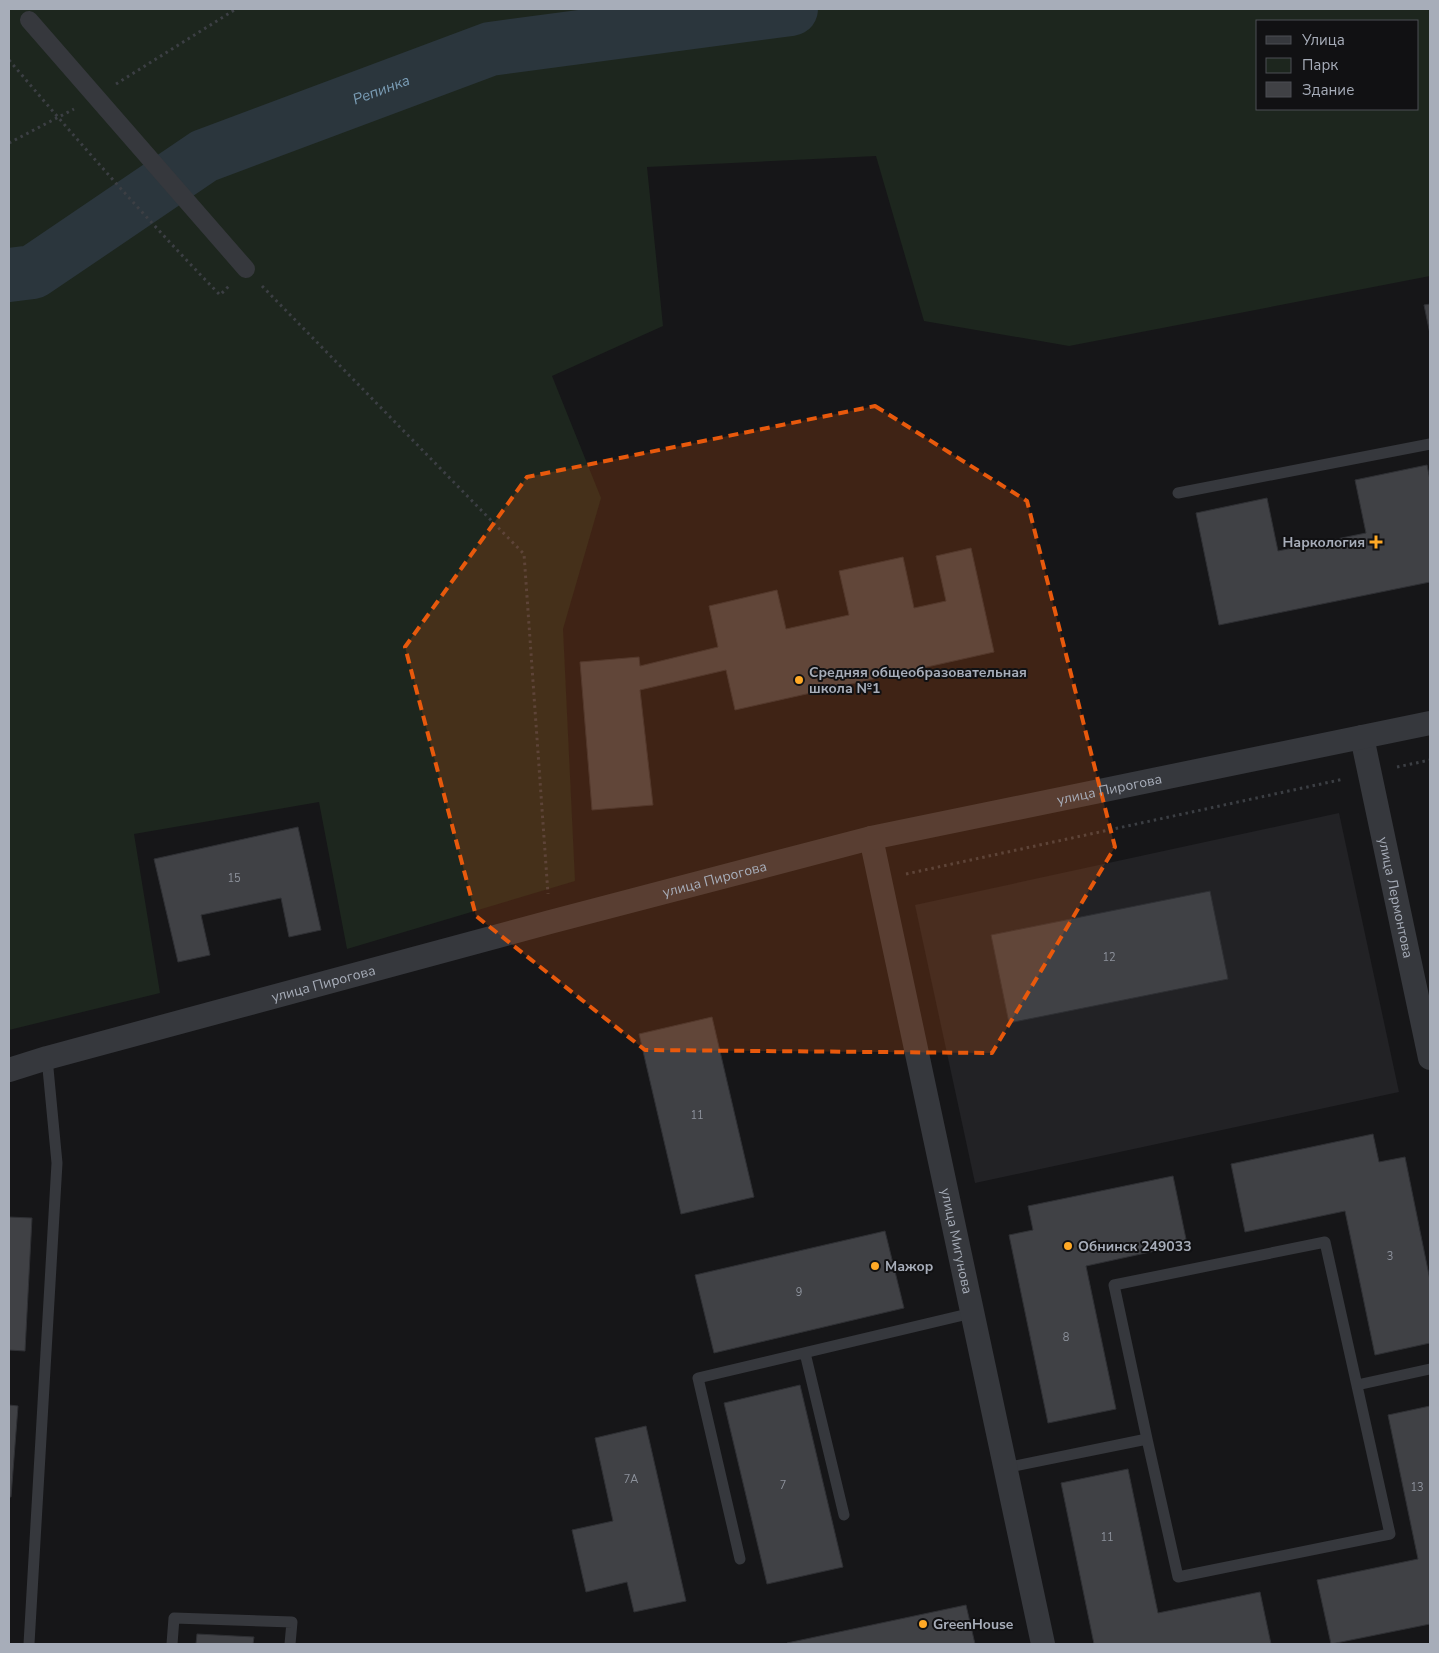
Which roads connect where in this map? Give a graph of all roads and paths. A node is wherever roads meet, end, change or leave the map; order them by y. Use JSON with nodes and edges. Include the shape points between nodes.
{"nodes":[{"id":1,"x":236,"y":9,"type":"edge"},
{"id":2,"x":29,"y":20,"type":"dead end"},
{"id":3,"x":9,"y":60,"type":"edge"},
{"id":4,"x":112,"y":87,"type":"dead end"},
{"id":5,"x":82,"y":105,"type":"dead end"},
{"id":6,"x":59,"y":118,"type":"junction"},
{"id":7,"x":9,"y":143,"type":"edge"},
{"id":8,"x":246,"y":269,"type":"junction"},
{"id":9,"x":1430,"y":444,"type":"edge"},
{"id":10,"x":1178,"y":493,"type":"dead end"},
{"id":11,"x":1430,"y":723,"type":"edge"},
{"id":12,"x":1362,"y":737,"type":"junction"},
{"id":13,"x":1430,"y":760,"type":"edge"},
{"id":14,"x":1370,"y":773,"type":"junction"},
{"id":15,"x":871,"y":838,"type":"junction"},
{"id":16,"x":880,"y":880,"type":"junction"},
{"id":17,"x":550,"y":922,"type":"junction"},
{"id":18,"x":47,"y":1058,"type":"junction"},
{"id":19,"x":1430,"y":1058,"type":"edge"},
{"id":20,"x":9,"y":1070,"type":"edge"},
{"id":21,"x":972,"y":1312,"type":"junction"},
{"id":22,"x":805,"y":1353,"type":"junction"},
{"id":23,"x":1430,"y":1369,"type":"edge"},
{"id":24,"x":1357,"y":1385,"type":"junction"},
{"id":25,"x":1148,"y":1439,"type":"junction"},
{"id":26,"x":1005,"y":1468,"type":"junction"},
{"id":27,"x":844,"y":1515,"type":"dead end"},
{"id":28,"x":740,"y":1559,"type":"dead end"},
{"id":29,"x":29,"y":1644,"type":"edge"},
{"id":30,"x":172,"y":1644,"type":"edge"},
{"id":31,"x":290,"y":1644,"type":"edge"},
{"id":32,"x":1043,"y":1644,"type":"edge"}],
"edges":[{"from":1,"to":4,"type":"path"},
{"from":2,"to":8,"type":"street","bridge":true},
{"from":3,"to":6,"type":"path"},
{"from":5,"to":6,"type":"path"},
{"from":6,"to":7,"type":"path"},
{"from":6,"to":8,"type":"path","via":[[220,295]]},
{"from":8,"to":17,"type":"path","via":[[524,554]]},
{"from":9,"to":10,"type":"lane"},
{"from":11,"to":12,"type":"street","name":"улица Пирогова"},
{"from":12,"to":14,"type":"street","name":"улица Лермонтова"},
{"from":12,"to":15,"type":"street","name":"улица Пирогова"},
{"from":13,"to":14,"type":"path"},
{"from":14,"to":16,"type":"path"},
{"from":14,"to":19,"type":"street","name":"улица Лермонтова"},
{"from":15,"to":16,"type":"street","name":"улица Мигунова"},
{"from":15,"to":17,"type":"street","name":"улица Пирогова"},
{"from":16,"to":21,"type":"street","name":"улица Мигунова"},
{"from":17,"to":18,"type":"street","name":"улица Пирогова"},
{"from":18,"to":20,"type":"street","name":"улица Пирогова"},
{"from":18,"to":29,"type":"lane","via":[[57,1163]]},
{"from":21,"to":22,"type":"lane"},
{"from":21,"to":26,"type":"street","name":"улица Мигунова"},
{"from":22,"to":27,"type":"lane"},
{"from":22,"to":28,"type":"lane","via":[[698,1378]]},
{"from":23,"to":24,"type":"lane"},
{"from":24,"to":25,"type":"lane","via":[[1390,1534],[1178,1577]]},
{"from":24,"to":25,"type":"lane","via":[[1325,1242],[1114,1285]]},
{"from":25,"to":26,"type":"lane"},
{"from":26,"to":32,"type":"street","name":"улица Мигунова"},
{"from":30,"to":31,"type":"lane","via":[[174,1618],[292,1622]]}]}
